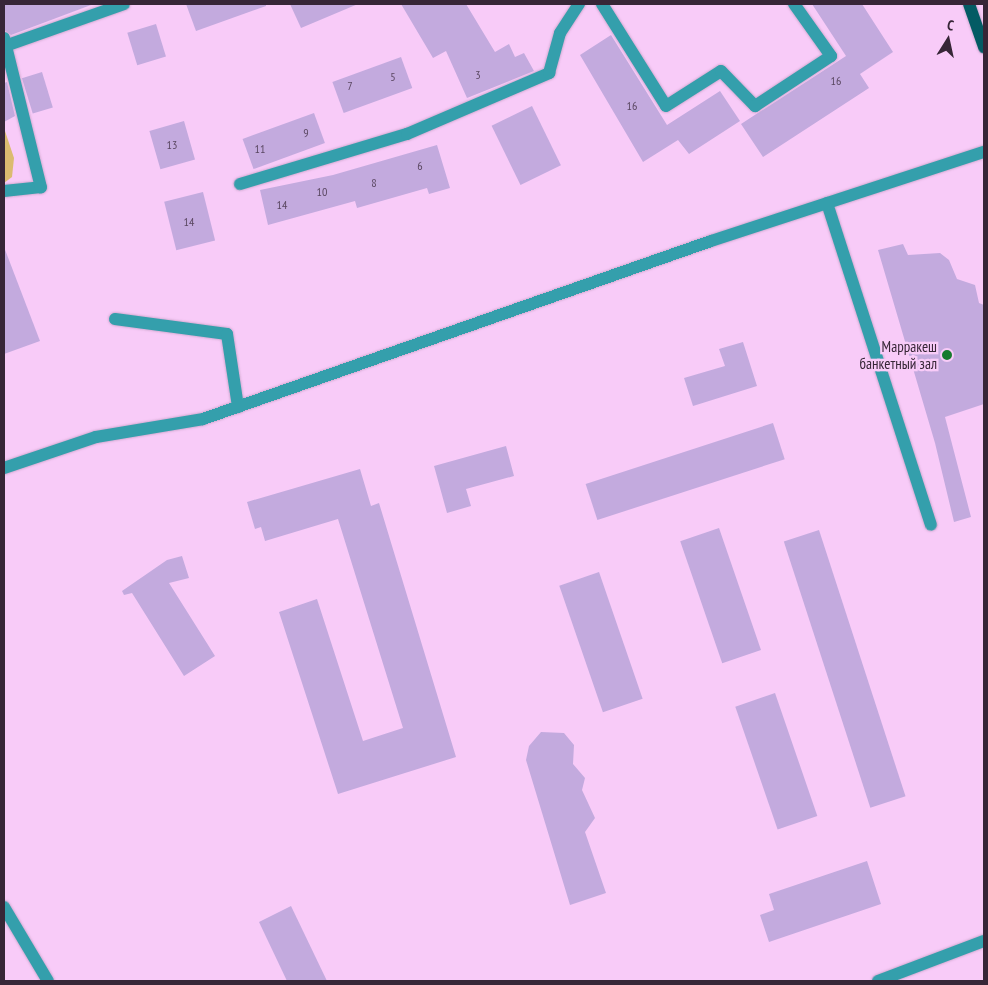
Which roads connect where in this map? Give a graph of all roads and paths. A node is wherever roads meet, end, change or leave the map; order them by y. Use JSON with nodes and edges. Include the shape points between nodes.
{"nodes":[{"id":1,"x":124,"y":4,"type":"edge"},
{"id":2,"x":579,"y":4,"type":"edge"},
{"id":3,"x":602,"y":4,"type":"edge"},
{"id":4,"x":794,"y":4,"type":"edge"},
{"id":5,"x":969,"y":4,"type":"edge"},
{"id":6,"x":5,"y":42,"type":"edge"},
{"id":7,"x":984,"y":47,"type":"edge"},
{"id":8,"x":984,"y":152,"type":"edge"},
{"id":9,"x":240,"y":184,"type":"dead end"},
{"id":10,"x":4,"y":191,"type":"edge"},
{"id":11,"x":827,"y":203,"type":"junction"},
{"id":12,"x":115,"y":319,"type":"dead end"},
{"id":13,"x":238,"y":407,"type":"junction"},
{"id":14,"x":4,"y":468,"type":"edge"},
{"id":15,"x":931,"y":525,"type":"dead end"},
{"id":16,"x":4,"y":907,"type":"edge"},
{"id":17,"x":984,"y":941,"type":"edge"},
{"id":18,"x":48,"y":981,"type":"edge"},
{"id":19,"x":878,"y":981,"type":"edge"}],
"edges":[{"from":1,"to":6,"type":"street"},
{"from":2,"to":9,"type":"street","via":[[560,33],[549,73],[408,134]]},
{"from":3,"to":4,"type":"street","via":[[666,106],[721,71],[755,106],[831,56]]},
{"from":5,"to":7,"type":"main road"},
{"from":6,"to":10,"type":"street","via":[[42,187]]},
{"from":8,"to":11,"type":"street"},
{"from":11,"to":13,"type":"street"},
{"from":11,"to":15,"type":"street"},
{"from":12,"to":13,"type":"street","via":[[227,334]]},
{"from":13,"to":14,"type":"street","via":[[203,419],[96,437]]},
{"from":16,"to":18,"type":"street"},
{"from":17,"to":19,"type":"street"}]}
